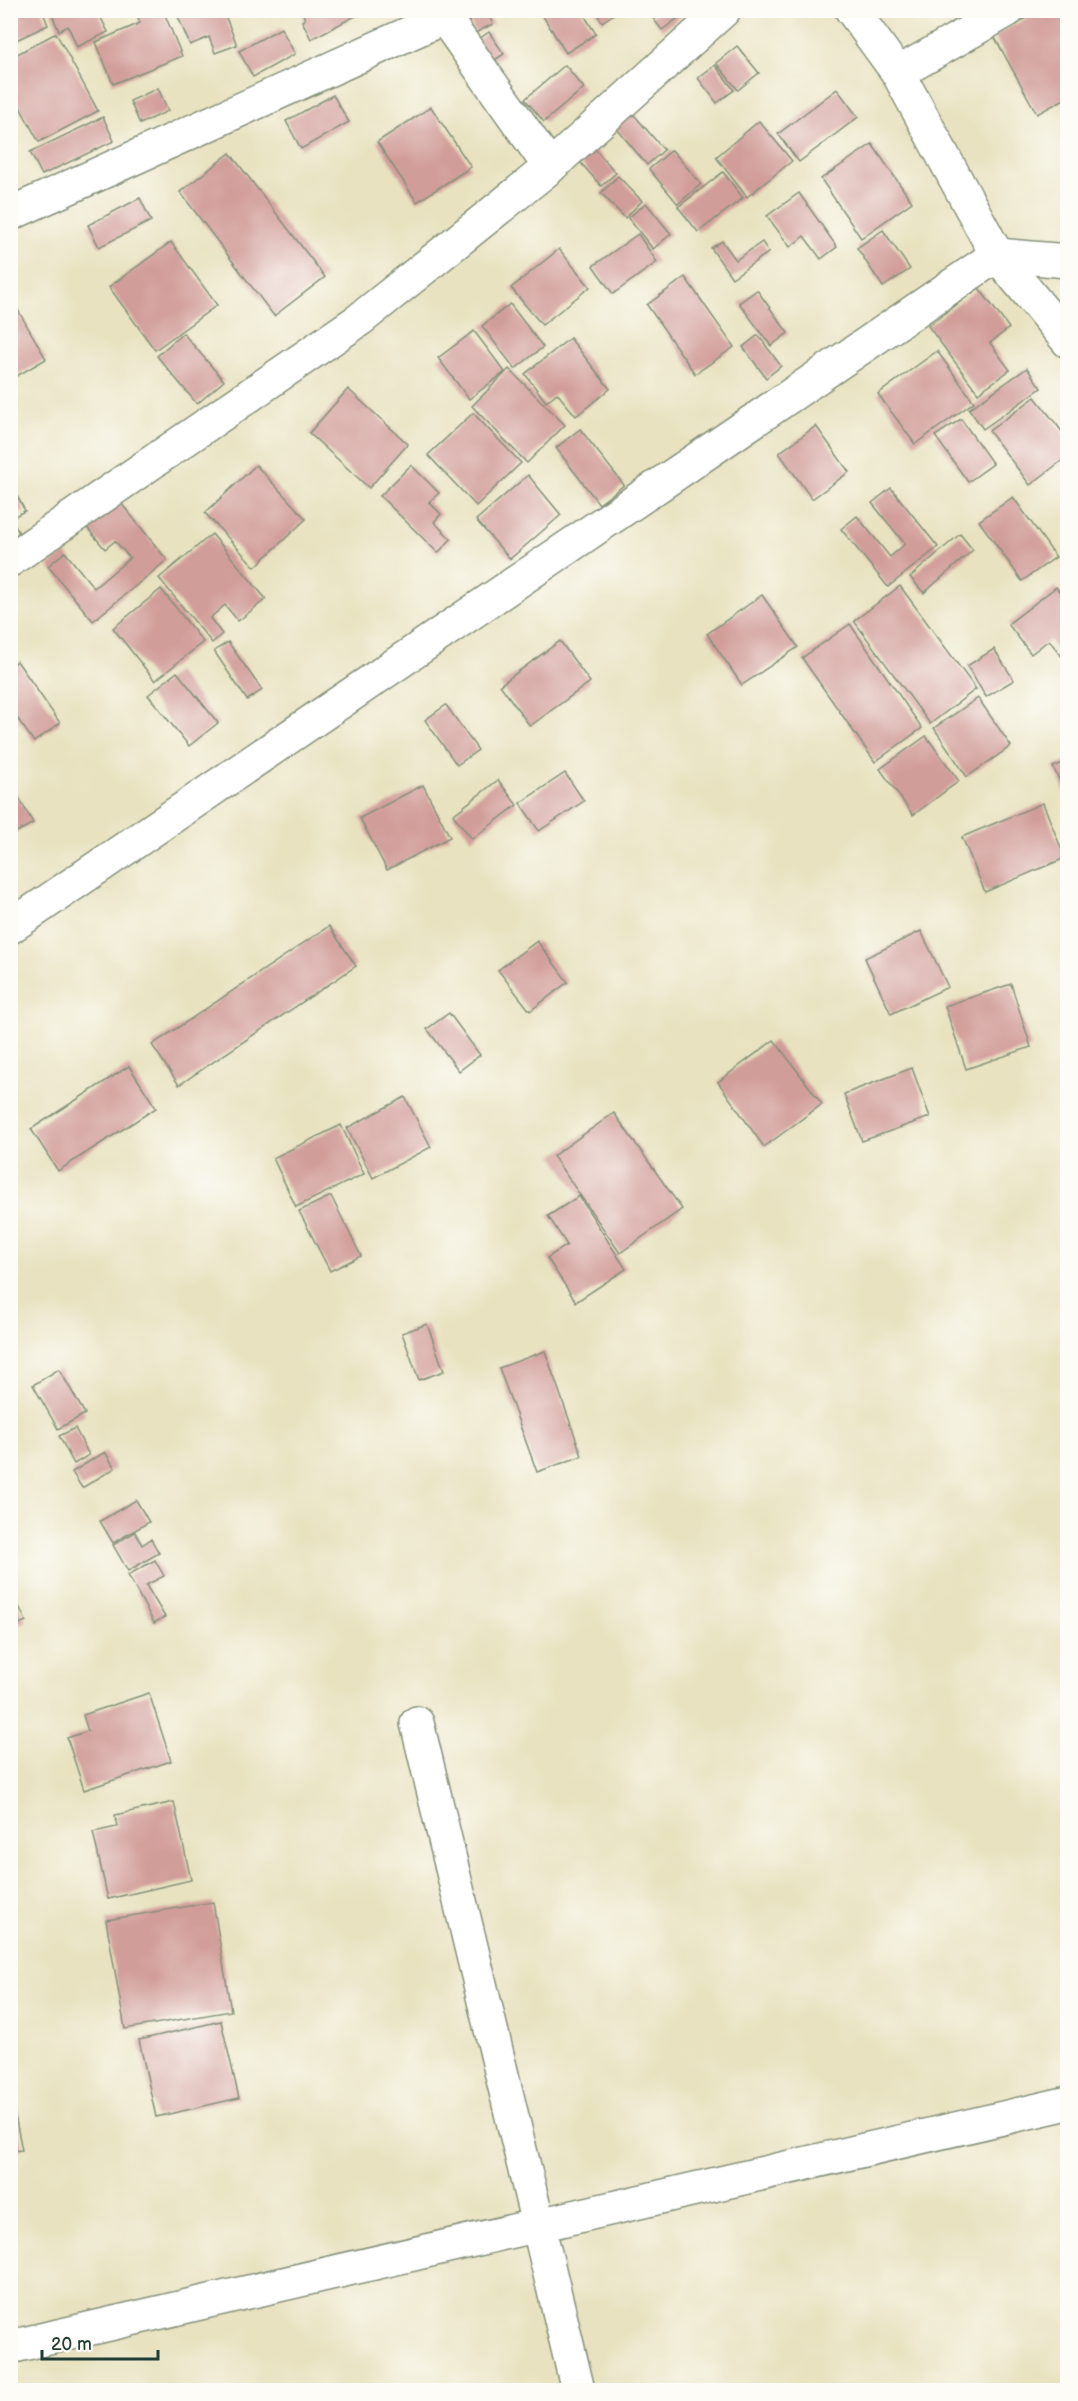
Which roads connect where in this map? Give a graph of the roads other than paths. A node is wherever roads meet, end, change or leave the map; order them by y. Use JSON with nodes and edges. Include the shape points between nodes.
{"nodes":[{"id":1,"x":724,"y":10,"type":"edge"},
{"id":2,"x":852,"y":10,"type":"edge"},
{"id":3,"x":1008,"y":10,"type":"edge"},
{"id":4,"x":441,"y":14,"type":"edge"},
{"id":5,"x":898,"y":73,"type":"junction"},
{"id":6,"x":550,"y":167,"type":"junction"},
{"id":7,"x":10,"y":214,"type":"edge"},
{"id":8,"x":997,"y":255,"type":"junction"},
{"id":9,"x":1068,"y":261,"type":"edge"},
{"id":10,"x":1068,"y":341,"type":"edge"},
{"id":11,"x":10,"y":560,"type":"edge"},
{"id":12,"x":10,"y":927,"type":"edge"},
{"id":13,"x":417,"y":1723,"type":"dead end"},
{"id":14,"x":1068,"y":2103,"type":"edge"},
{"id":15,"x":539,"y":2226,"type":"junction"},
{"id":16,"x":10,"y":2347,"type":"edge"},
{"id":17,"x":578,"y":2391,"type":"edge"}],
"edges":[{"from":1,"to":6,"type":"street"},
{"from":2,"to":5,"type":"street"},
{"from":3,"to":5,"type":"street"},
{"from":4,"to":6,"type":"street"},
{"from":4,"to":7,"type":"street"},
{"from":5,"to":8,"type":"street"},
{"from":6,"to":11,"type":"street","via":[[359,320]]},
{"from":8,"to":9,"type":"street"},
{"from":8,"to":10,"type":"street"},
{"from":8,"to":12,"type":"street"},
{"from":13,"to":15,"type":"street"},
{"from":14,"to":15,"type":"street"},
{"from":15,"to":16,"type":"street"},
{"from":15,"to":17,"type":"street"}]}
